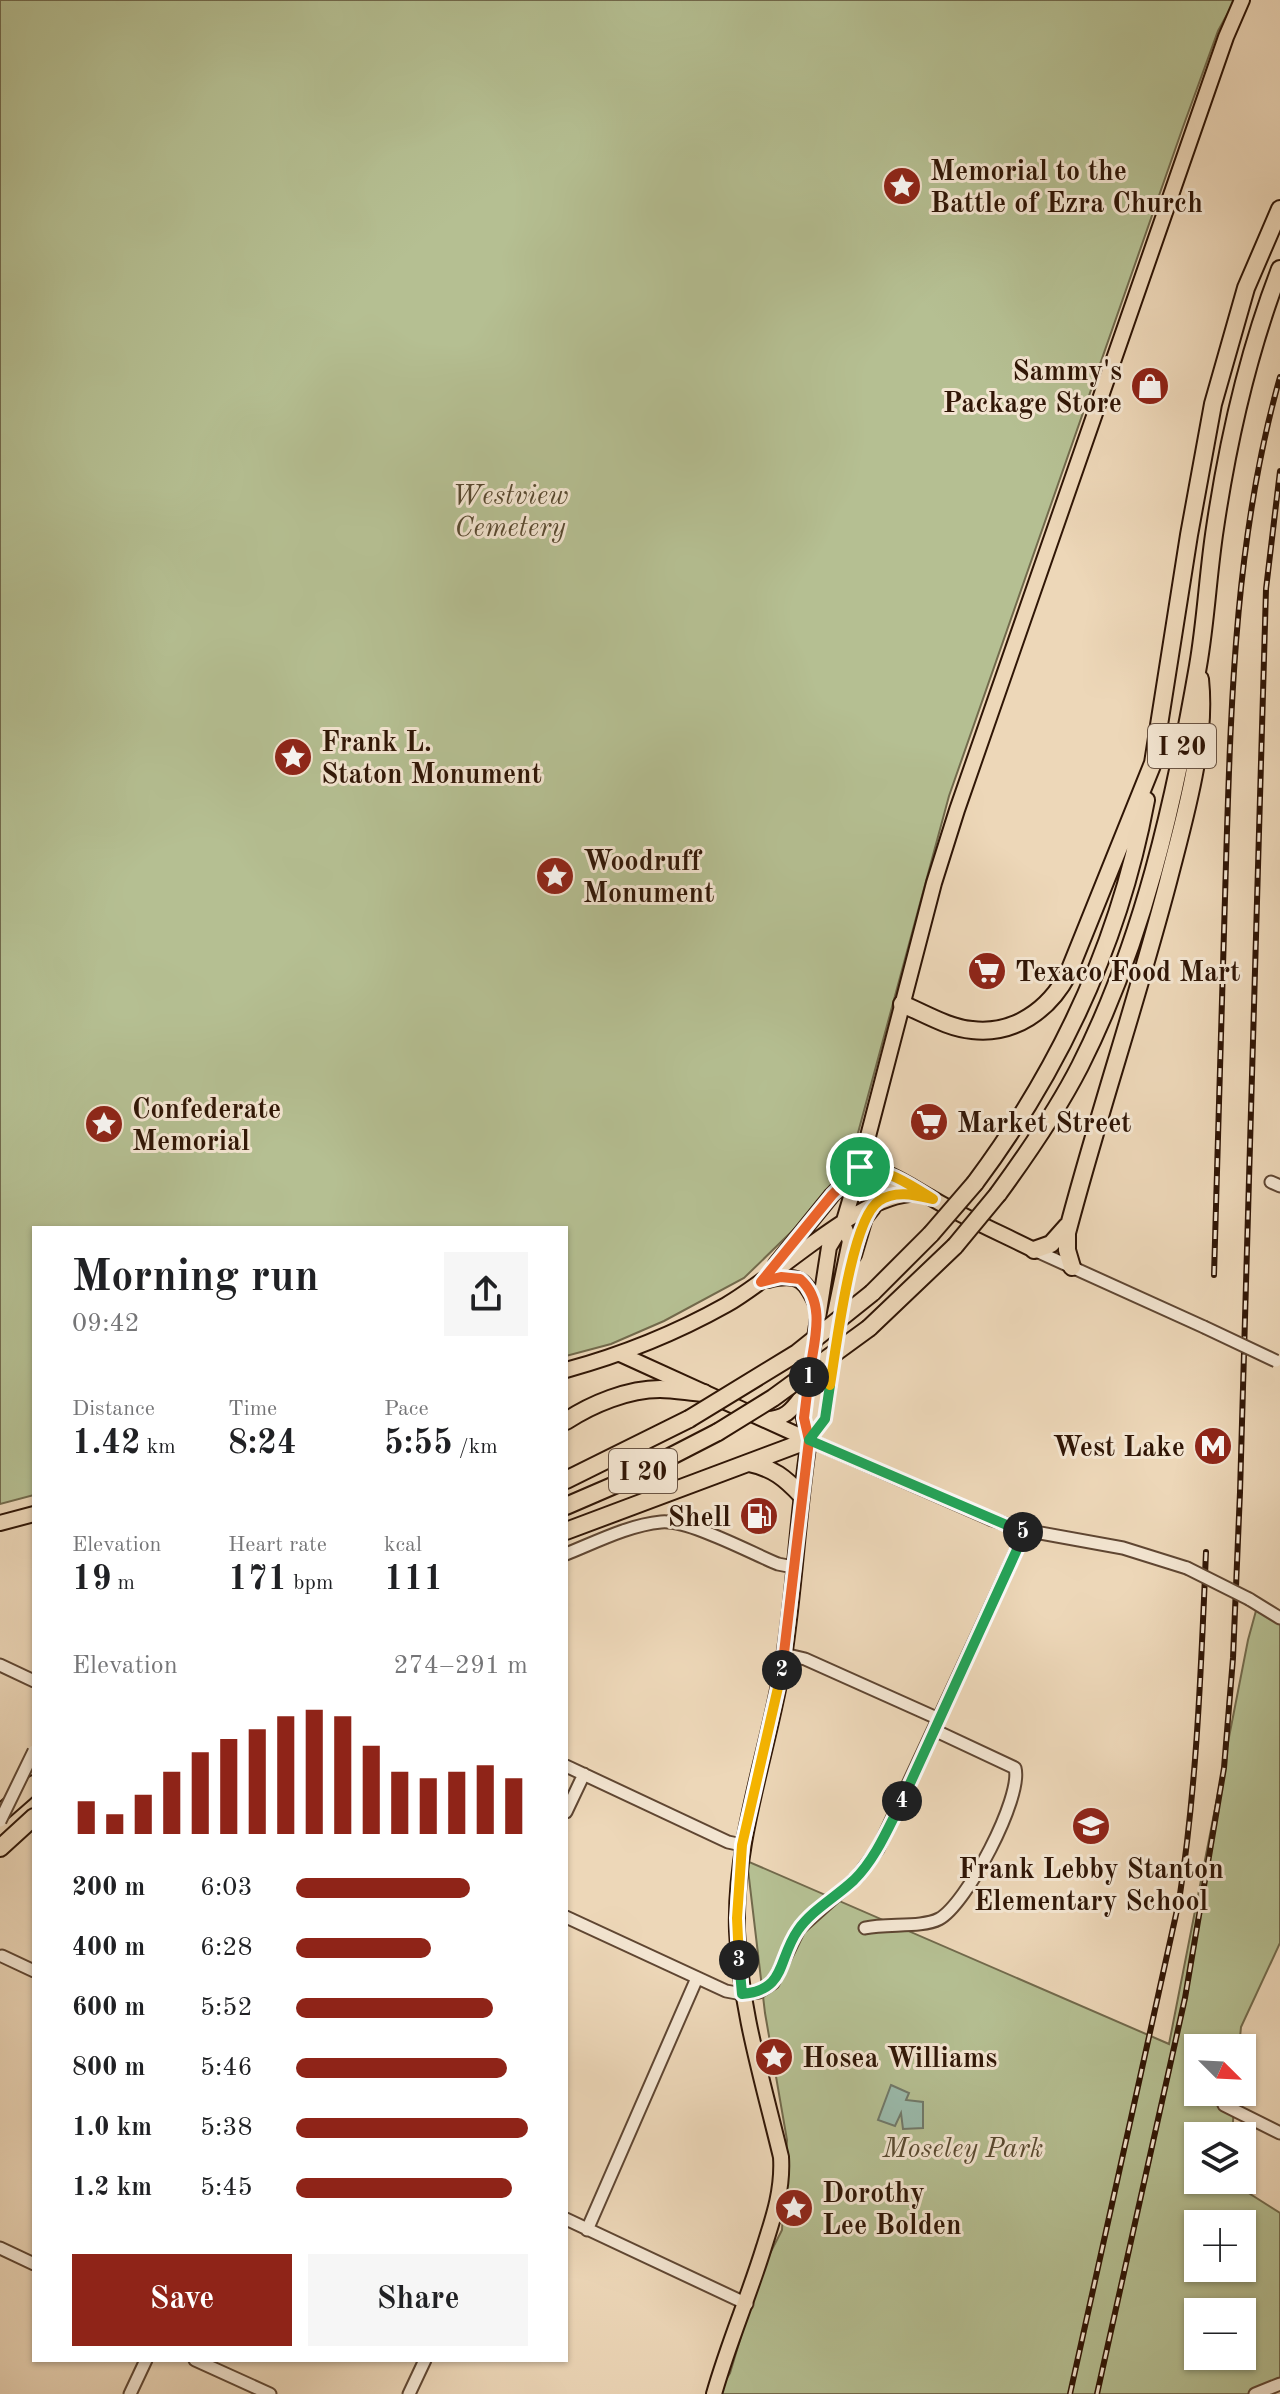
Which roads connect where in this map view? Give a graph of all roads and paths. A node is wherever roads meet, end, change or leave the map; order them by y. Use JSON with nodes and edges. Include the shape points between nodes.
{"nodes":[{"id":1,"x":1242,"y":0,"type":"edge"},
{"id":2,"x":1280,"y":209,"type":"edge"},
{"id":3,"x":1280,"y":269,"type":"edge"},
{"id":4,"x":1198,"y":664,"type":"junction"},
{"id":5,"x":1153,"y":763,"type":"junction"},
{"id":6,"x":902,"y":1004,"type":"junction"},
{"id":7,"x":860,"y":1167,"type":"junction"},
{"id":8,"x":909,"y":1194,"type":"junction"},
{"id":9,"x":933,"y":1199,"type":"junction"},
{"id":10,"x":877,"y":1202,"type":"junction"},
{"id":11,"x":1070,"y":1223,"type":"junction"},
{"id":12,"x":843,"y":1224,"type":"junction"},
{"id":13,"x":1034,"y":1250,"type":"junction"},
{"id":14,"x":1072,"y":1267,"type":"junction"},
{"id":15,"x":761,"y":1282,"type":"junction"},
{"id":16,"x":818,"y":1309,"type":"junction"},
{"id":17,"x":620,"y":1354,"type":"junction"},
{"id":18,"x":1278,"y":1362,"type":"edge"},
{"id":19,"x":568,"y":1369,"type":"edge"},
{"id":20,"x":807,"y":1390,"type":"junction"},
{"id":21,"x":704,"y":1393,"type":"junction"},
{"id":22,"x":763,"y":1419,"type":"junction"},
{"id":23,"x":568,"y":1420,"type":"edge"},
{"id":24,"x":809,"y":1440,"type":"junction"},
{"id":25,"x":749,"y":1463,"type":"junction"},
{"id":26,"x":568,"y":1479,"type":"edge"},
{"id":27,"x":801,"y":1495,"type":"junction"},
{"id":28,"x":568,"y":1505,"type":"edge"},
{"id":29,"x":32,"y":1515,"type":"edge"},
{"id":30,"x":0,"y":1523,"type":"edge"},
{"id":31,"x":568,"y":1530,"type":"edge"},
{"id":32,"x":1024,"y":1530,"type":"junction"},
{"id":33,"x":568,"y":1553,"type":"edge"},
{"id":34,"x":793,"y":1567,"type":"junction"},
{"id":35,"x":1280,"y":1618,"type":"edge"},
{"id":36,"x":784,"y":1654,"type":"junction"},
{"id":37,"x":0,"y":1665,"type":"edge"},
{"id":38,"x":32,"y":1680,"type":"edge"},
{"id":39,"x":937,"y":1724,"type":"junction"},
{"id":40,"x":32,"y":1755,"type":"edge"},
{"id":41,"x":568,"y":1767,"type":"edge"},
{"id":42,"x":584,"y":1774,"type":"junction"},
{"id":43,"x":32,"y":1786,"type":"edge"},
{"id":44,"x":568,"y":1808,"type":"edge"},
{"id":45,"x":0,"y":1814,"type":"edge"},
{"id":46,"x":32,"y":1819,"type":"edge"},
{"id":47,"x":0,"y":1821,"type":"edge"},
{"id":48,"x":742,"y":1845,"type":"junction"},
{"id":49,"x":0,"y":1848,"type":"edge"},
{"id":50,"x":568,"y":1918,"type":"edge"},
{"id":51,"x":865,"y":1928,"type":"dead end"},
{"id":52,"x":2,"y":1956,"type":"edge"},
{"id":53,"x":32,"y":1970,"type":"edge"},
{"id":54,"x":697,"y":1978,"type":"junction"},
{"id":55,"x":742,"y":1994,"type":"junction"},
{"id":56,"x":1226,"y":2106,"type":"edge"},
{"id":57,"x":1280,"y":2133,"type":"edge"},
{"id":58,"x":568,"y":2220,"type":"edge"},
{"id":59,"x":587,"y":2230,"type":"junction"},
{"id":60,"x":0,"y":2248,"type":"edge"},
{"id":61,"x":32,"y":2263,"type":"edge"},
{"id":62,"x":747,"y":2304,"type":"junction"},
{"id":63,"x":145,"y":2362,"type":"edge"},
{"id":64,"x":199,"y":2362,"type":"edge"},
{"id":65,"x":424,"y":2362,"type":"edge"},
{"id":66,"x":1280,"y":2384,"type":"edge"},
{"id":67,"x":130,"y":2394,"type":"edge"},
{"id":68,"x":270,"y":2394,"type":"edge"},
{"id":69,"x":409,"y":2394,"type":"edge"},
{"id":70,"x":714,"y":2394,"type":"edge"},
{"id":71,"x":1255,"y":2394,"type":"edge"}],
"edges":[{"from":1,"to":6,"type":"main road","via":[[962,795]]},
{"from":2,"to":5,"type":"highway","number":"I 20","via":[[1246,288],[1213,404]]},
{"from":3,"to":4,"type":"highway","number":"I 20","via":[[1235,424],[1215,527]]},
{"from":4,"to":11,"type":"highway","via":[[1203,707],[1178,844]]},
{"from":4,"to":28,"type":"highway","number":"I 20","bridge":true,"via":[[1164,831],[1122,973],[1079,1068],[998,1194],[955,1246],[869,1328],[773,1398],[718,1432]]},
{"from":5,"to":6,"type":"highway","via":[[1073,963],[1049,1002],[1015,1025],[972,1030]]},
{"from":5,"to":26,"type":"highway","number":"I 20","bridge":true,"via":[[1129,872],[1089,989],[1034,1097],[975,1183],[872,1293],[797,1353],[689,1419]]},
{"from":6,"to":7,"type":"main road"},
{"from":7,"to":8,"type":"main road"},
{"from":7,"to":9,"type":"main road","via":[[879,1169]]},
{"from":7,"to":12,"type":"main road"},
{"from":7,"to":15,"type":"main road"},
{"from":8,"to":9,"type":"main road"},
{"from":8,"to":10,"type":"main road"},
{"from":9,"to":13,"type":"main road"},
{"from":10,"to":12,"type":"main road"},
{"from":10,"to":24,"type":"main road","via":[[865,1218],[853,1257],[825,1419]]},
{"from":11,"to":13,"type":"highway","via":[[1051,1244]]},
{"from":11,"to":14,"type":"highway","via":[[1066,1242]]},
{"from":12,"to":15,"type":"main road"},
{"from":12,"to":16,"type":"main road","via":[[829,1247]]},
{"from":12,"to":24,"type":"main road","via":[[850,1241],[818,1417]]},
{"from":13,"to":14,"type":"street"},
{"from":14,"to":18,"type":"street","bridge":true},
{"from":15,"to":16,"type":"main road","via":[[800,1279]]},
{"from":15,"to":17,"type":"main road","via":[[685,1326]]},
{"from":16,"to":20,"type":"main road"},
{"from":17,"to":19,"type":"main road"},
{"from":17,"to":21,"type":"main road"},
{"from":20,"to":22,"type":"main road","via":[[787,1415]]},
{"from":20,"to":24,"type":"main road","via":[[804,1418]]},
{"from":21,"to":22,"type":"main road"},
{"from":21,"to":23,"type":"highway","via":[[639,1391]]},
{"from":22,"to":24,"type":"main road"},
{"from":24,"to":25,"type":"highway"},
{"from":24,"to":27,"type":"main road"},
{"from":24,"to":32,"type":"street"},
{"from":25,"to":27,"type":"highway","via":[[783,1475]]},
{"from":25,"to":31,"type":"highway"},
{"from":27,"to":34,"type":"main road"},
{"from":29,"to":30,"type":"main road"},
{"from":32,"to":35,"type":"street","bridge":true,"via":[[1123,1548],[1187,1568]]},
{"from":32,"to":39,"type":"street"},
{"from":33,"to":34,"type":"street","via":[[637,1526],[672,1522]]},
{"from":34,"to":36,"type":"main road"},
{"from":36,"to":39,"type":"street","via":[[805,1659]]},
{"from":36,"to":48,"type":"main road"},
{"from":37,"to":38,"type":"street"},
{"from":39,"to":51,"type":"street","via":[[1015,1768],[1013,1796],[986,1857],[949,1913],[923,1924]]},
{"from":39,"to":55,"type":"street","via":[[878,1849],[857,1877],[799,1929],[773,1983]]},
{"from":40,"to":47,"type":"street","bridge":true},
{"from":41,"to":42,"type":"street"},
{"from":42,"to":44,"type":"street"},
{"from":42,"to":48,"type":"street"},
{"from":43,"to":45,"type":"highway"},
{"from":46,"to":49,"type":"highway"},
{"from":48,"to":55,"type":"main road","via":[[737,1928]]},
{"from":50,"to":54,"type":"street"},
{"from":52,"to":53,"type":"street"},
{"from":54,"to":55,"type":"street"},
{"from":54,"to":59,"type":"street"},
{"from":55,"to":62,"type":"main road","via":[[782,2179]]},
{"from":56,"to":57,"type":"street"},
{"from":58,"to":59,"type":"street"},
{"from":59,"to":62,"type":"street"},
{"from":60,"to":61,"type":"street"},
{"from":62,"to":70,"type":"main road"},
{"from":63,"to":67,"type":"street"},
{"from":64,"to":68,"type":"street"},
{"from":65,"to":69,"type":"street"},
{"from":66,"to":71,"type":"street"}]}
